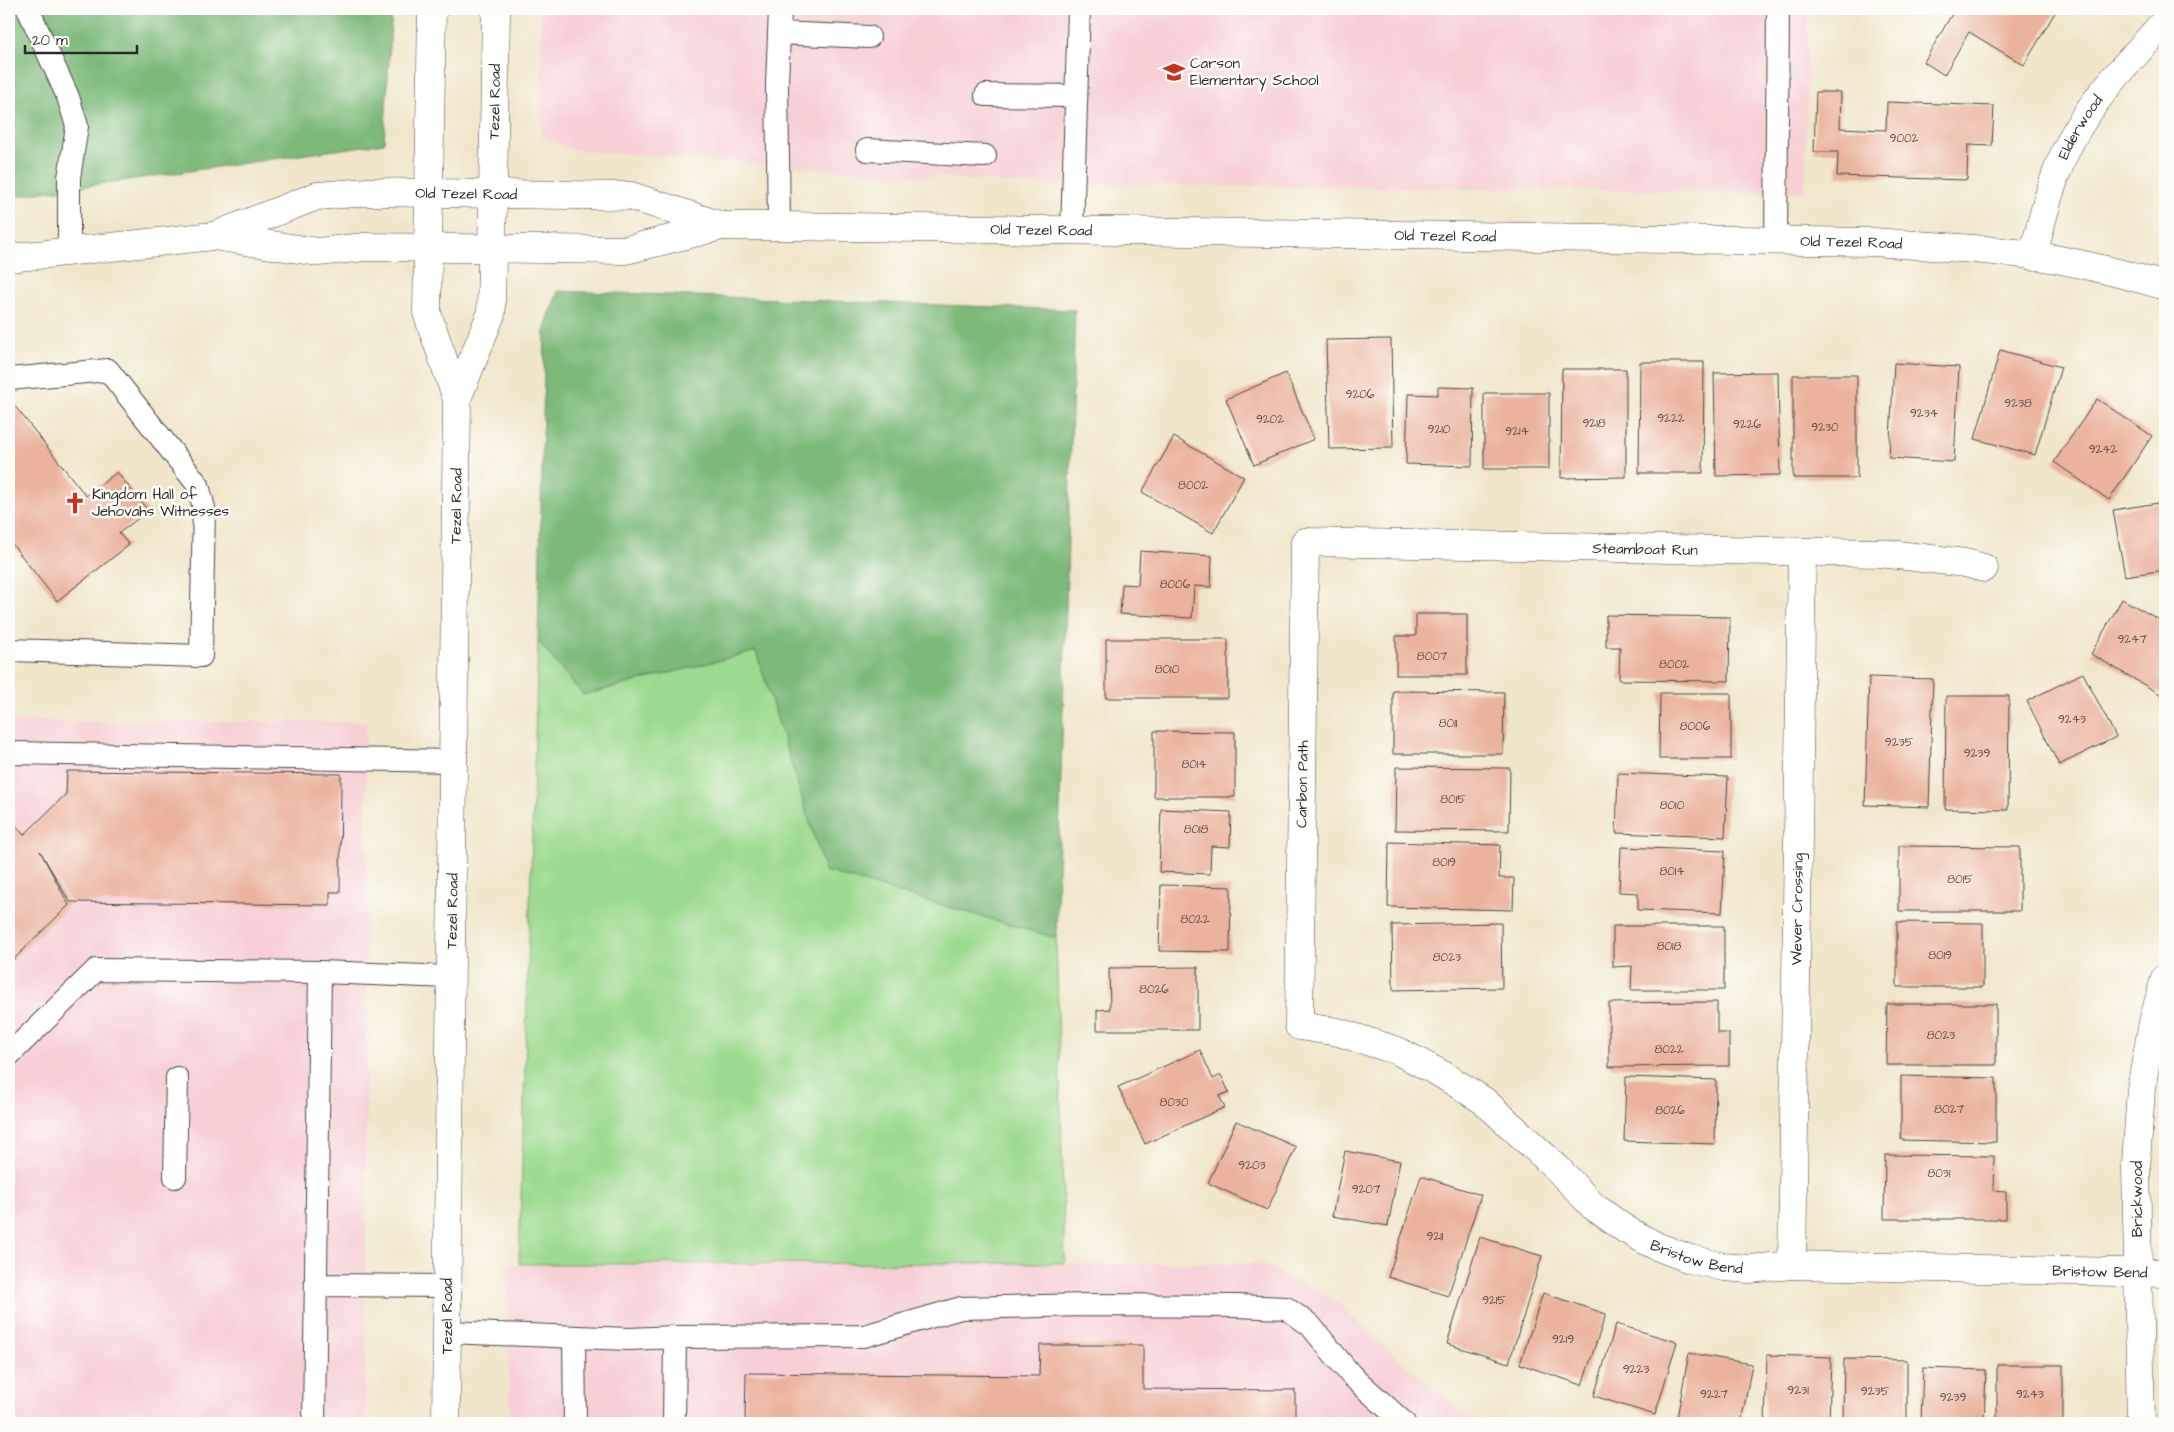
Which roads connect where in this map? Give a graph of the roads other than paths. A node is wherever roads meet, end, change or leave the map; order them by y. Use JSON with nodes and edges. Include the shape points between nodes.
{"nodes":[{"id":1,"x":28,"y":9,"type":"edge"},
{"id":2,"x":432,"y":9,"type":"edge"},
{"id":3,"x":496,"y":9,"type":"edge"},
{"id":4,"x":780,"y":9,"type":"edge"},
{"id":5,"x":1079,"y":9,"type":"edge"},
{"id":6,"x":1778,"y":9,"type":"edge"},
{"id":7,"x":2165,"y":22,"type":"edge"},
{"id":8,"x":780,"y":33,"type":"junction"},
{"id":9,"x":869,"y":37,"type":"dead end"},
{"id":10,"x":986,"y":95,"type":"dead end"},
{"id":11,"x":1076,"y":96,"type":"junction"},
{"id":12,"x":867,"y":150,"type":"dead end"},
{"id":13,"x":985,"y":156,"type":"dead end"},
{"id":14,"x":429,"y":193,"type":"junction"},
{"id":15,"x":494,"y":193,"type":"junction"},
{"id":16,"x":722,"y":226,"type":"junction"},
{"id":17,"x":779,"y":226,"type":"junction"},
{"id":18,"x":1072,"y":231,"type":"junction"},
{"id":19,"x":213,"y":236,"type":"junction"},
{"id":20,"x":1776,"y":241,"type":"junction"},
{"id":21,"x":428,"y":248,"type":"junction"},
{"id":22,"x":492,"y":248,"type":"junction"},
{"id":23,"x":69,"y":252,"type":"junction"},
{"id":24,"x":2033,"y":256,"type":"junction"},
{"id":25,"x":9,"y":258,"type":"edge"},
{"id":26,"x":2165,"y":286,"type":"edge"},
{"id":27,"x":9,"y":379,"type":"edge"},
{"id":28,"x":457,"y":399,"type":"junction"},
{"id":29,"x":1305,"y":542,"type":"joint"},
{"id":30,"x":1802,"y":552,"type":"junction"},
{"id":31,"x":1984,"y":568,"type":"dead end"},
{"id":32,"x":9,"y":650,"type":"edge"},
{"id":33,"x":9,"y":753,"type":"edge"},
{"id":34,"x":453,"y":761,"type":"junction"},
{"id":35,"x":320,"y":972,"type":"junction"},
{"id":36,"x":451,"y":977,"type":"junction"},
{"id":37,"x":2165,"y":978,"type":"edge"},
{"id":38,"x":1299,"y":1026,"type":"joint"},
{"id":39,"x":9,"y":1055,"type":"edge"},
{"id":40,"x":177,"y":1078,"type":"dead end"},
{"id":41,"x":175,"y":1178,"type":"dead end"},
{"id":42,"x":1792,"y":1265,"type":"junction"},
{"id":43,"x":2137,"y":1272,"type":"junction"},
{"id":44,"x":2165,"y":1273,"type":"edge"},
{"id":45,"x":317,"y":1284,"type":"junction"},
{"id":46,"x":447,"y":1286,"type":"junction"},
{"id":47,"x":447,"y":1332,"type":"junction"},
{"id":48,"x":574,"y":1337,"type":"junction"},
{"id":49,"x":675,"y":1337,"type":"junction"},
{"id":50,"x":314,"y":1423,"type":"edge"},
{"id":51,"x":446,"y":1423,"type":"edge"},
{"id":52,"x":575,"y":1423,"type":"edge"},
{"id":53,"x":674,"y":1423,"type":"edge"},
{"id":54,"x":1404,"y":1423,"type":"edge"},
{"id":55,"x":2141,"y":1423,"type":"edge"}],
"edges":[{"from":1,"to":23,"type":"lane","via":[[68,97],[76,126],[69,178]]},
{"from":2,"to":14,"type":"street","name":"Tezel Road"},
{"from":3,"to":15,"type":"street","name":"Tezel Road"},
{"from":4,"to":8,"type":"lane"},
{"from":5,"to":11,"type":"lane"},
{"from":6,"to":20,"type":"lane"},
{"from":7,"to":24,"type":"street","name":"Elderwood","via":[[2098,98],[2071,140],[2052,184]]},
{"from":8,"to":9,"type":"lane"},
{"from":8,"to":17,"type":"lane"},
{"from":10,"to":11,"type":"lane"},
{"from":11,"to":18,"type":"lane"},
{"from":12,"to":13,"type":"lane"},
{"from":14,"to":15,"type":"street","name":"Old Tezel Road"},
{"from":14,"to":19,"type":"street","name":"Old Tezel Road","via":[[368,192],[317,196]]},
{"from":14,"to":21,"type":"street","name":"Tezel Road"},
{"from":15,"to":16,"type":"street","name":"Old Tezel Road","via":[[631,196]]},
{"from":15,"to":22,"type":"street","name":"Tezel Road"},
{"from":16,"to":17,"type":"street","name":"Old Tezel Road"},
{"from":16,"to":22,"type":"street","name":"Old Tezel Road","via":[[626,250]]},
{"from":17,"to":18,"type":"street","name":"Old Tezel Road"},
{"from":18,"to":20,"type":"street","name":"Old Tezel Road"},
{"from":19,"to":21,"type":"street","name":"Old Tezel Road","via":[[318,252],[365,247]]},
{"from":19,"to":23,"type":"street","name":"Old Tezel Road"},
{"from":20,"to":24,"type":"street","name":"Old Tezel Road","via":[[1872,242]]},
{"from":21,"to":22,"type":"street","name":"Old Tezel Road"},
{"from":21,"to":28,"type":"street","name":"Tezel Road","via":[[427,313]]},
{"from":22,"to":28,"type":"street","name":"Tezel Road","via":[[491,314]]},
{"from":23,"to":25,"type":"street","name":"Old Tezel Road"},
{"from":24,"to":26,"type":"street","name":"Old Tezel Road","via":[[2105,269]]},
{"from":27,"to":32,"type":"lane","via":[[108,370],[198,485],[204,508],[201,656]]},
{"from":28,"to":34,"type":"street","name":"Tezel Road"},
{"from":29,"to":30,"type":"street","name":"Steamboat Run"},
{"from":29,"to":38,"type":"street","name":"Carbon Path"},
{"from":30,"to":31,"type":"street","name":"Steamboat Run","via":[[1881,553]]},
{"from":30,"to":42,"type":"street","name":"Wever Crossing"},
{"from":33,"to":34,"type":"lane"},
{"from":34,"to":36,"type":"street","name":"Tezel Road"},
{"from":35,"to":36,"type":"lane"},
{"from":35,"to":39,"type":"lane","via":[[96,970]]},
{"from":35,"to":45,"type":"lane"},
{"from":36,"to":46,"type":"street","name":"Tezel Road"},
{"from":37,"to":43,"type":"street","name":"Brickwood","via":[[2141,1089],[2136,1164]]},
{"from":38,"to":42,"type":"street","name":"Bristow Bend","via":[[1338,1032],[1398,1051],[1443,1075],[1484,1101],[1593,1206],[1656,1246],[1724,1267],[1749,1269]]},
{"from":40,"to":41,"type":"lane"},
{"from":42,"to":43,"type":"street","name":"Bristow Bend"},
{"from":43,"to":44,"type":"street","name":"Bristow Bend"},
{"from":43,"to":55,"type":"street","name":"Brickwood"},
{"from":45,"to":46,"type":"lane"},
{"from":45,"to":50,"type":"lane"},
{"from":46,"to":47,"type":"street","name":"Tezel Road"},
{"from":47,"to":48,"type":"lane"},
{"from":47,"to":51,"type":"street","name":"Tezel Road"},
{"from":48,"to":49,"type":"lane"},
{"from":48,"to":52,"type":"lane"},
{"from":49,"to":53,"type":"lane"},
{"from":49,"to":54,"type":"lane","via":[[864,1336],[961,1308],[1098,1305],[1286,1308],[1310,1326],[1351,1375]]}]}
